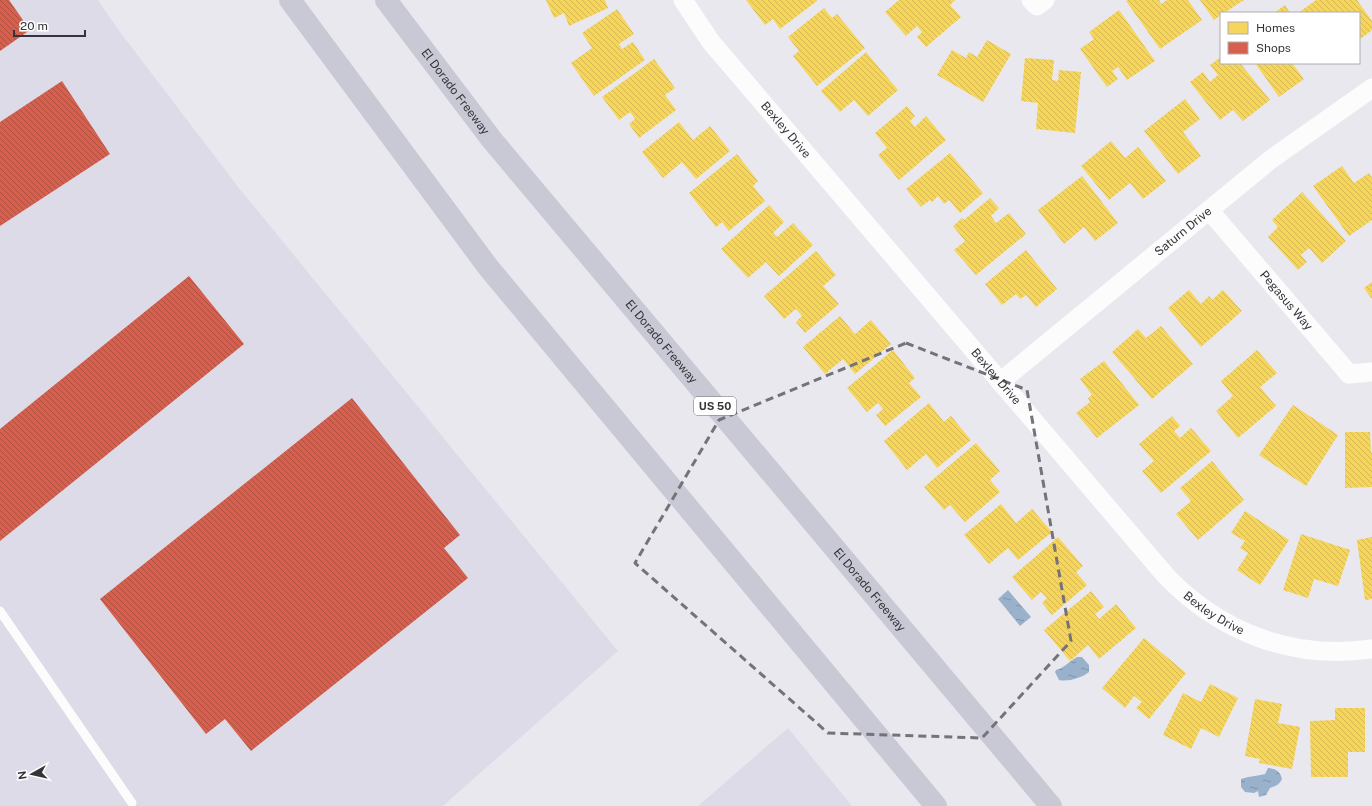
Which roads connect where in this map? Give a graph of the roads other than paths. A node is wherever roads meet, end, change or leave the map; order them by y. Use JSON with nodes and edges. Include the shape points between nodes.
{"nodes":[{"id":1,"x":290,"y":0,"type":"edge"},
{"id":2,"x":386,"y":0,"type":"edge"},
{"id":3,"x":683,"y":0,"type":"edge"},
{"id":4,"x":1031,"y":0,"type":"edge"},
{"id":5,"x":1045,"y":0,"type":"edge"},
{"id":6,"x":1372,"y":88,"type":"edge"},
{"id":7,"x":1209,"y":210,"type":"junction"},
{"id":8,"x":1372,"y":372,"type":"edge"},
{"id":9,"x":1000,"y":382,"type":"junction"},
{"id":10,"x":0,"y":611,"type":"edge"},
{"id":11,"x":1372,"y":649,"type":"edge"},
{"id":12,"x":132,"y":803,"type":"dead end"},
{"id":13,"x":936,"y":806,"type":"edge"},
{"id":14,"x":1051,"y":806,"type":"edge"}],
"edges":[{"from":1,"to":13,"type":"highway","via":[[488,267]]},
{"from":2,"to":14,"type":"highway","name":"El Dorado Freeway","number":"US 50","via":[[492,140]]},
{"from":3,"to":9,"type":"street","name":"Bexley Drive","via":[[711,42]]},
{"from":4,"to":5,"type":"street","via":[[1037,6]]},
{"from":6,"to":7,"type":"street","name":"Saturn Drive","via":[[1270,160]]},
{"from":7,"to":8,"type":"street","name":"Pegasus Way","via":[[1348,374]]},
{"from":7,"to":9,"type":"street","name":"Saturn Drive"},
{"from":9,"to":11,"type":"street","name":"Bexley Drive","via":[[1166,576],[1186,596],[1209,613],[1258,638],[1286,646],[1342,652]]},
{"from":10,"to":12,"type":"lane"}]}
